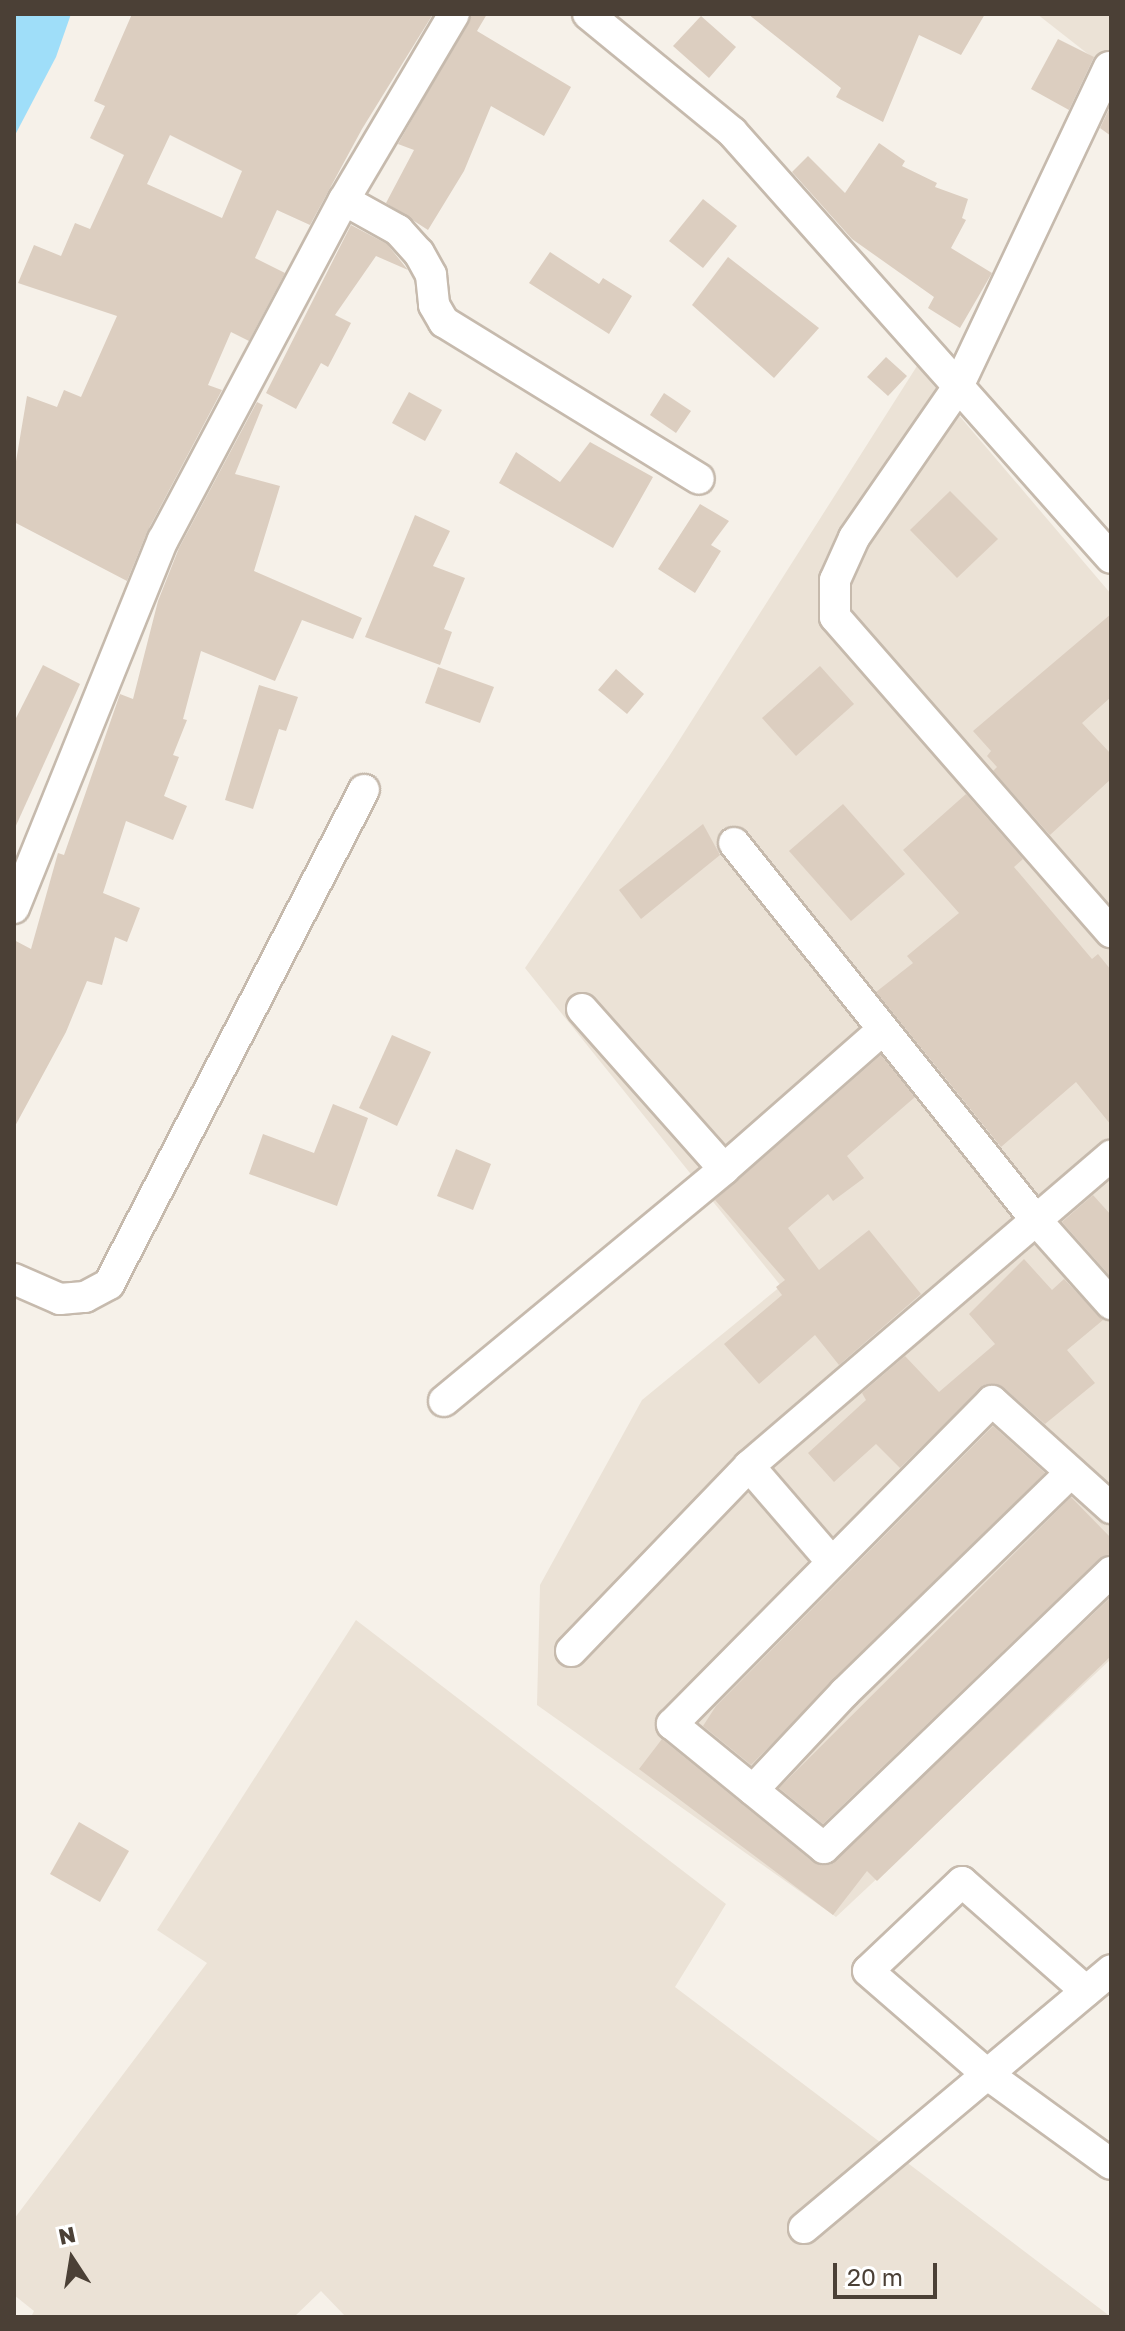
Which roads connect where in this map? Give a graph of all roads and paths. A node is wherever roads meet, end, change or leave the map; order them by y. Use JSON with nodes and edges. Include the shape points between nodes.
{"nodes":[{"id":1,"x":454,"y":14,"type":"edge"},
{"id":2,"x":588,"y":14,"type":"edge"},
{"id":3,"x":1109,"y":67,"type":"edge"},
{"id":4,"x":344,"y":200,"type":"junction"},
{"id":5,"x":958,"y":387,"type":"junction"},
{"id":6,"x":699,"y":479,"type":"dead end"},
{"id":7,"x":1111,"y":558,"type":"edge"},
{"id":8,"x":364,"y":790,"type":"dead end"},
{"id":9,"x":734,"y":843,"type":"dead end"},
{"id":10,"x":14,"y":908,"type":"edge"},
{"id":11,"x":1111,"y":932,"type":"edge"},
{"id":12,"x":582,"y":1009,"type":"dead end"},
{"id":13,"x":882,"y":1030,"type":"junction"},
{"id":14,"x":1111,"y":1156,"type":"edge"},
{"id":15,"x":724,"y":1169,"type":"junction"},
{"id":16,"x":1036,"y":1220,"type":"junction"},
{"id":17,"x":14,"y":1279,"type":"edge"},
{"id":18,"x":1111,"y":1304,"type":"edge"},
{"id":19,"x":444,"y":1401,"type":"dead end"},
{"id":20,"x":749,"y":1466,"type":"junction"},
{"id":21,"x":1071,"y":1472,"type":"junction"},
{"id":22,"x":1111,"y":1508,"type":"edge"},
{"id":23,"x":832,"y":1562,"type":"junction"},
{"id":24,"x":1111,"y":1572,"type":"edge"},
{"id":25,"x":571,"y":1651,"type":"dead end"},
{"id":26,"x":753,"y":1790,"type":"junction"},
{"id":27,"x":1111,"y":1970,"type":"edge"},
{"id":28,"x":1086,"y":1991,"type":"junction"},
{"id":29,"x":987,"y":2074,"type":"junction"},
{"id":30,"x":1111,"y":2164,"type":"edge"},
{"id":31,"x":804,"y":2228,"type":"dead end"}],
"edges":[{"from":1,"to":4,"type":"street"},
{"from":2,"to":5,"type":"street","via":[[732,132]]},
{"from":3,"to":5,"type":"street"},
{"from":4,"to":6,"type":"street","via":[[398,230],[419,253],[444,322]]},
{"from":4,"to":10,"type":"street","via":[[163,540]]},
{"from":5,"to":7,"type":"street"},
{"from":5,"to":11,"type":"street","via":[[854,538],[835,580],[835,617]]},
{"from":8,"to":17,"type":"street","via":[[109,1284],[85,1297],[60,1299]]},
{"from":9,"to":13,"type":"street"},
{"from":12,"to":15,"type":"street"},
{"from":13,"to":15,"type":"street"},
{"from":13,"to":16,"type":"street"},
{"from":14,"to":16,"type":"street"},
{"from":15,"to":19,"type":"street"},
{"from":16,"to":18,"type":"street"},
{"from":16,"to":20,"type":"street"},
{"from":20,"to":23,"type":"street"},
{"from":20,"to":25,"type":"street"},
{"from":21,"to":22,"type":"street"},
{"from":21,"to":23,"type":"street","via":[[992,1401]]},
{"from":21,"to":26,"type":"street","via":[[845,1692]]},
{"from":23,"to":26,"type":"street","via":[[672,1724]]},
{"from":24,"to":26,"type":"street","via":[[824,1848]]},
{"from":27,"to":28,"type":"street"},
{"from":28,"to":29,"type":"street"},
{"from":28,"to":29,"type":"street","via":[[962,1882],[868,1971]]},
{"from":29,"to":30,"type":"street"},
{"from":29,"to":31,"type":"street"}]}
